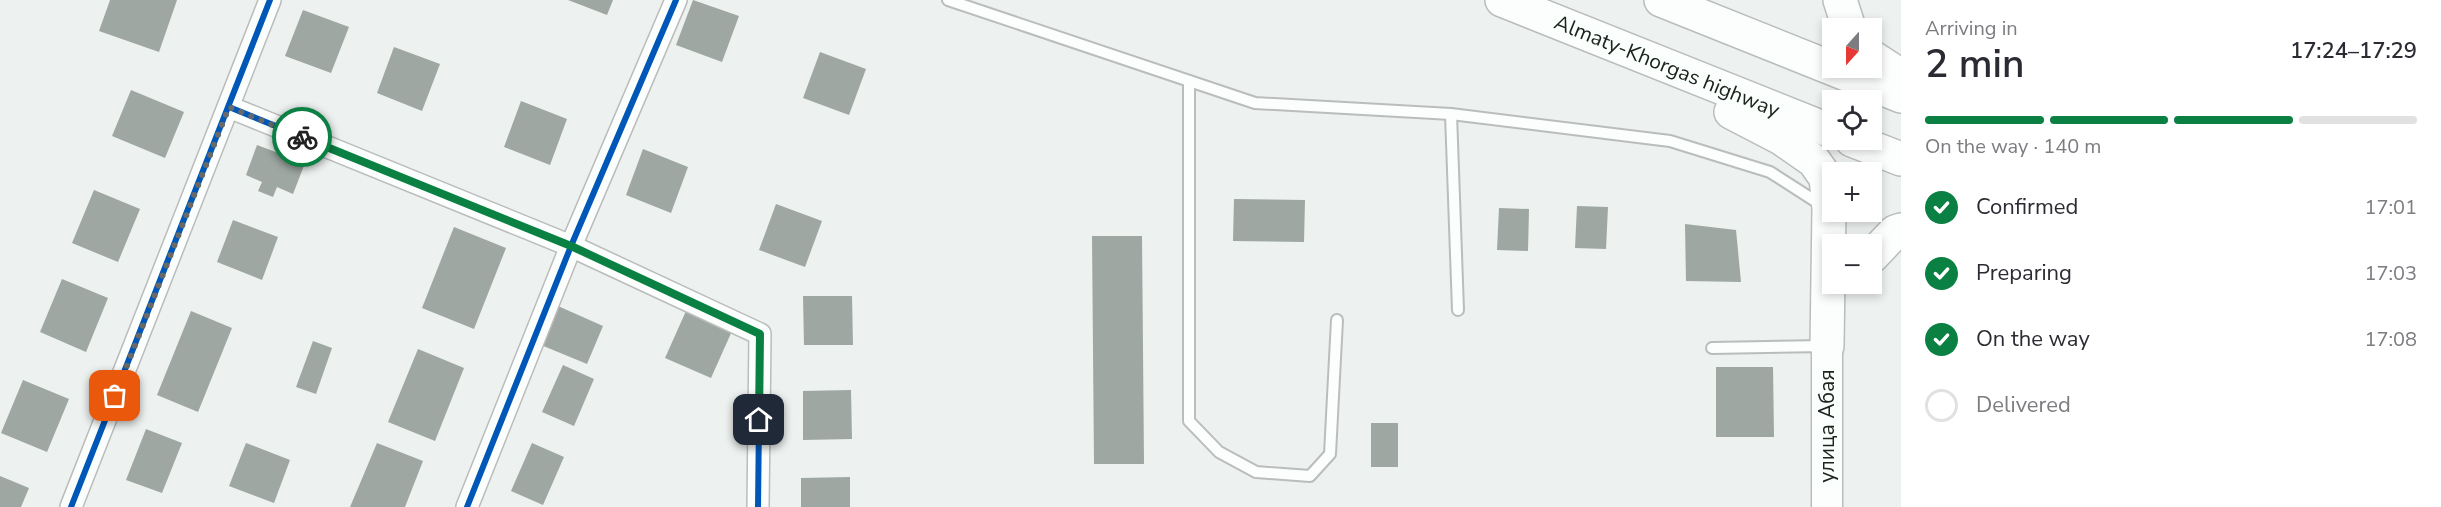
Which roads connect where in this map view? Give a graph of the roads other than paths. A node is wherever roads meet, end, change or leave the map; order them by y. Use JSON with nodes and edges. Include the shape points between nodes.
{"nodes":[{"id":1,"x":270,"y":0,"type":"edge"},
{"id":2,"x":676,"y":0,"type":"edge"},
{"id":3,"x":948,"y":0,"type":"edge"},
{"id":4,"x":1502,"y":0,"type":"edge"},
{"id":5,"x":1661,"y":0,"type":"edge"},
{"id":6,"x":1840,"y":0,"type":"edge"},
{"id":7,"x":1846,"y":18,"type":"edge"},
{"id":8,"x":1882,"y":64,"type":"edge"},
{"id":9,"x":1680,"y":73,"type":"junction"},
{"id":10,"x":1901,"y":76,"type":"edge"},
{"id":11,"x":1189,"y":81,"type":"junction"},
{"id":12,"x":1901,"y":96,"type":"edge"},
{"id":13,"x":229,"y":107,"type":"junction"},
{"id":14,"x":1451,"y":114,"type":"junction"},
{"id":15,"x":1822,"y":128,"type":"edge"},
{"id":16,"x":1878,"y":150,"type":"edge"},
{"id":17,"x":1901,"y":159,"type":"edge"},
{"id":18,"x":1822,"y":172,"type":"edge"},
{"id":19,"x":1822,"y":205,"type":"edge"},
{"id":20,"x":1829,"y":222,"type":"edge"},
{"id":21,"x":1901,"y":230,"type":"edge"},
{"id":22,"x":1882,"y":245,"type":"edge"},
{"id":23,"x":571,"y":246,"type":"junction"},
{"id":24,"x":1849,"y":294,"type":"edge"},
{"id":25,"x":1458,"y":310,"type":"dead end"},
{"id":26,"x":1337,"y":320,"type":"dead end"},
{"id":27,"x":1827,"y":346,"type":"junction"},
{"id":28,"x":1712,"y":348,"type":"dead end"},
{"id":29,"x":71,"y":507,"type":"edge"},
{"id":30,"x":467,"y":507,"type":"edge"},
{"id":31,"x":758,"y":507,"type":"edge"},
{"id":32,"x":1827,"y":507,"type":"edge"}],
"edges":[{"from":1,"to":13,"type":"street"},
{"from":2,"to":23,"type":"street"},
{"from":3,"to":11,"type":"lane"},
{"from":4,"to":9,"type":"highway","name":"Almaty-Khorgas highway"},
{"from":5,"to":12,"type":"highway"},
{"from":6,"to":7,"type":"highway"},
{"from":8,"to":10,"type":"highway"},
{"from":9,"to":15,"type":"highway","name":"Almaty-Khorgas highway"},
{"from":9,"to":18,"type":"highway","via":[[1718,105],[1781,138],[1814,161]]},
{"from":11,"to":14,"type":"lane","via":[[1255,103]]},
{"from":11,"to":26,"type":"lane","via":[[1189,421],[1220,452],[1256,472],[1310,476],[1330,454]]},
{"from":13,"to":23,"type":"street"},
{"from":13,"to":29,"type":"street"},
{"from":14,"to":19,"type":"lane","via":[[1670,141],[1770,172]]},
{"from":14,"to":25,"type":"lane"},
{"from":16,"to":17,"type":"highway"},
{"from":20,"to":27,"type":"highway"},
{"from":21,"to":22,"type":"highway"},
{"from":23,"to":30,"type":"street"},
{"from":23,"to":31,"type":"street","via":[[760,334]]},
{"from":24,"to":27,"type":"highway"},
{"from":27,"to":28,"type":"lane"},
{"from":27,"to":32,"type":"street","name":"улица Абая"}]}
